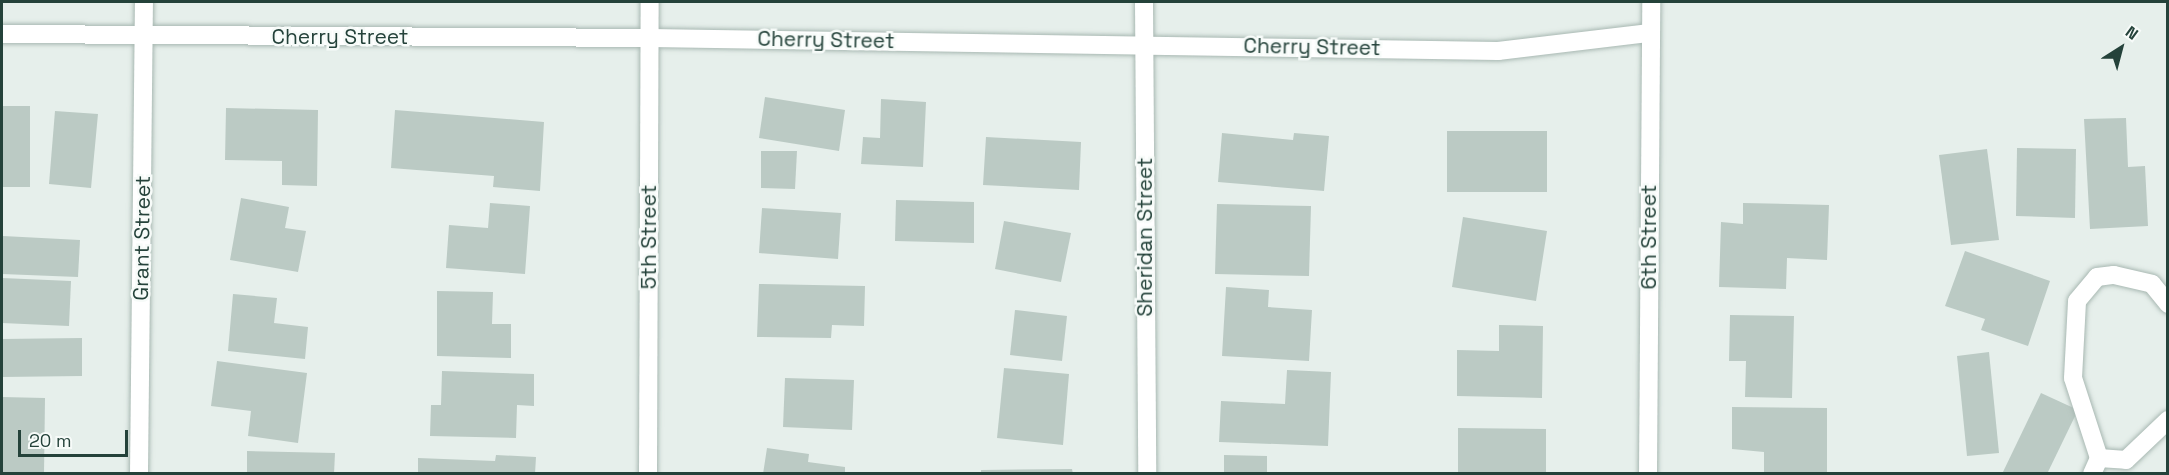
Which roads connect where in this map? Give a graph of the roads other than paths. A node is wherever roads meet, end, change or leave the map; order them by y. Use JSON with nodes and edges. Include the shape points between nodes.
{"nodes":[{"id":1,"x":144,"y":2,"type":"edge"},
{"id":2,"x":650,"y":2,"type":"edge"},
{"id":3,"x":1144,"y":2,"type":"edge"},
{"id":4,"x":1650,"y":2,"type":"edge"},
{"id":5,"x":1650,"y":33,"type":"junction"},
{"id":6,"x":2,"y":34,"type":"edge"},
{"id":7,"x":144,"y":36,"type":"junction"},
{"id":8,"x":650,"y":38,"type":"junction"},
{"id":9,"x":1144,"y":44,"type":"junction"},
{"id":10,"x":2168,"y":304,"type":"edge"},
{"id":11,"x":2168,"y":420,"type":"edge"},
{"id":12,"x":2096,"y":466,"type":"edge"},
{"id":13,"x":139,"y":474,"type":"edge"},
{"id":14,"x":648,"y":474,"type":"edge"},
{"id":15,"x":1147,"y":474,"type":"edge"},
{"id":16,"x":1648,"y":474,"type":"edge"}],
"edges":[{"from":1,"to":7,"type":"street","name":"Grant Street"},
{"from":2,"to":8,"type":"street","name":"5th Street"},
{"from":3,"to":9,"type":"street","name":"Sheridan Street"},
{"from":4,"to":5,"type":"street","name":"6th Street"},
{"from":5,"to":9,"type":"street","name":"Cherry Street","via":[[1498,51]]},
{"from":5,"to":16,"type":"street","name":"6th Street"},
{"from":6,"to":7,"type":"street","name":"Cherry Street"},
{"from":7,"to":8,"type":"street","name":"Cherry Street"},
{"from":7,"to":13,"type":"street","name":"Grant Street"},
{"from":8,"to":9,"type":"street","name":"Cherry Street"},
{"from":8,"to":14,"type":"street","name":"5th Street"},
{"from":9,"to":15,"type":"street","name":"Sheridan Street"},
{"from":10,"to":12,"type":"street","via":[[2152,284],[2114,275],[2097,277],[2077,301],[2073,378]]},
{"from":11,"to":12,"type":"street","via":[[2126,460]]}]}
